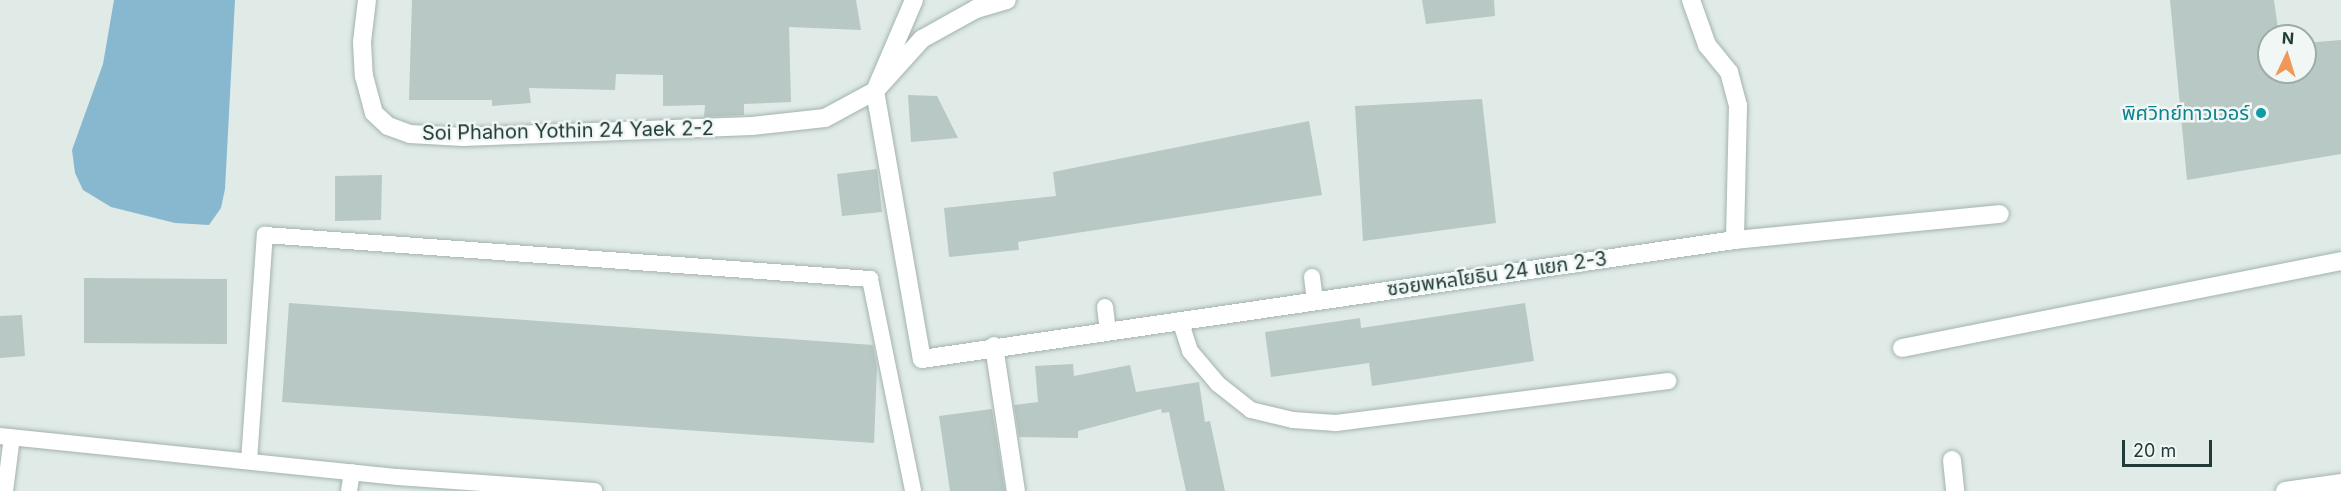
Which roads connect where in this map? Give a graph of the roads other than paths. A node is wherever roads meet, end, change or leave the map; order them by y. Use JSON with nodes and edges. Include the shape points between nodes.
{"nodes":[{"id":1,"x":367,"y":0,"type":"edge"},
{"id":2,"x":914,"y":0,"type":"edge"},
{"id":3,"x":1008,"y":0,"type":"edge"},
{"id":4,"x":1691,"y":0,"type":"edge"},
{"id":5,"x":875,"y":91,"type":"junction"},
{"id":6,"x":2000,"y":214,"type":"dead end"},
{"id":7,"x":1735,"y":240,"type":"junction"},
{"id":8,"x":2341,"y":261,"type":"edge"},
{"id":9,"x":1312,"y":277,"type":"dead end"},
{"id":10,"x":1316,"y":300,"type":"junction"},
{"id":11,"x":1105,"y":307,"type":"dead end"},
{"id":12,"x":1180,"y":320,"type":"junction"},
{"id":13,"x":1108,"y":330,"type":"junction"},
{"id":14,"x":994,"y":346,"type":"junction"},
{"id":15,"x":1902,"y":348,"type":"dead end"},
{"id":16,"x":1668,"y":381,"type":"dead end"},
{"id":17,"x":6,"y":436,"type":"edge"},
{"id":18,"x":1952,"y":460,"type":"dead end"},
{"id":19,"x":249,"y":461,"type":"junction"},
{"id":20,"x":352,"y":472,"type":"junction"},
{"id":21,"x":2341,"y":483,"type":"edge"},
{"id":22,"x":398,"y":484,"type":"edge"},
{"id":23,"x":5,"y":491,"type":"edge"},
{"id":24,"x":350,"y":491,"type":"edge"},
{"id":25,"x":595,"y":491,"type":"edge"},
{"id":26,"x":913,"y":491,"type":"edge"},
{"id":27,"x":1016,"y":491,"type":"edge"},
{"id":28,"x":1955,"y":491,"type":"edge"},
{"id":29,"x":2285,"y":491,"type":"edge"}],
"edges":[{"from":1,"to":5,"type":"street","name":"Soi Phahon Yothin 24 Yaek 2-2","via":[[362,42],[364,76],[374,113],[388,126],[410,134],[598,134],[801,123],[825,118]]},
{"from":2,"to":5,"type":"street"},
{"from":3,"to":5,"type":"street","name":"Soi Phahon Yothin 24 Yaek 2-2","via":[[976,9],[922,39]]},
{"from":4,"to":7,"type":"street","via":[[1707,45],[1729,72],[1738,106]]},
{"from":5,"to":14,"type":"street","name":"ซอยพหลโยธิน 24 แยก 2-3","via":[[922,359]]},
{"from":6,"to":7,"type":"street","name":"ซอยพหลโยธิน 24 แยก 2-3"},
{"from":7,"to":10,"type":"street","name":"ซอยพหลโยธิน 24 แยก 2-3"},
{"from":8,"to":15,"type":"street"},
{"from":9,"to":10,"type":"lane"},
{"from":10,"to":12,"type":"street","name":"ซอยพหลโยธิน 24 แยก 2-3"},
{"from":11,"to":13,"type":"lane"},
{"from":12,"to":13,"type":"street","name":"ซอยพหลโยธิน 24 แยก 2-3"},
{"from":12,"to":16,"type":"lane","via":[[1190,351],[1218,384],[1251,410],[1293,420],[1336,423]]},
{"from":13,"to":14,"type":"street","name":"ซอยพหลโยธิน 24 แยก 2-3"},
{"from":14,"to":27,"type":"street"},
{"from":17,"to":19,"type":"lane"},
{"from":17,"to":23,"type":"lane"},
{"from":18,"to":28,"type":"street"},
{"from":19,"to":20,"type":"lane"},
{"from":19,"to":26,"type":"lane","via":[[265,235],[870,279]]},
{"from":20,"to":22,"type":"lane"},
{"from":20,"to":24,"type":"lane"},
{"from":21,"to":29,"type":"street"},
{"from":22,"to":25,"type":"lane"}]}
